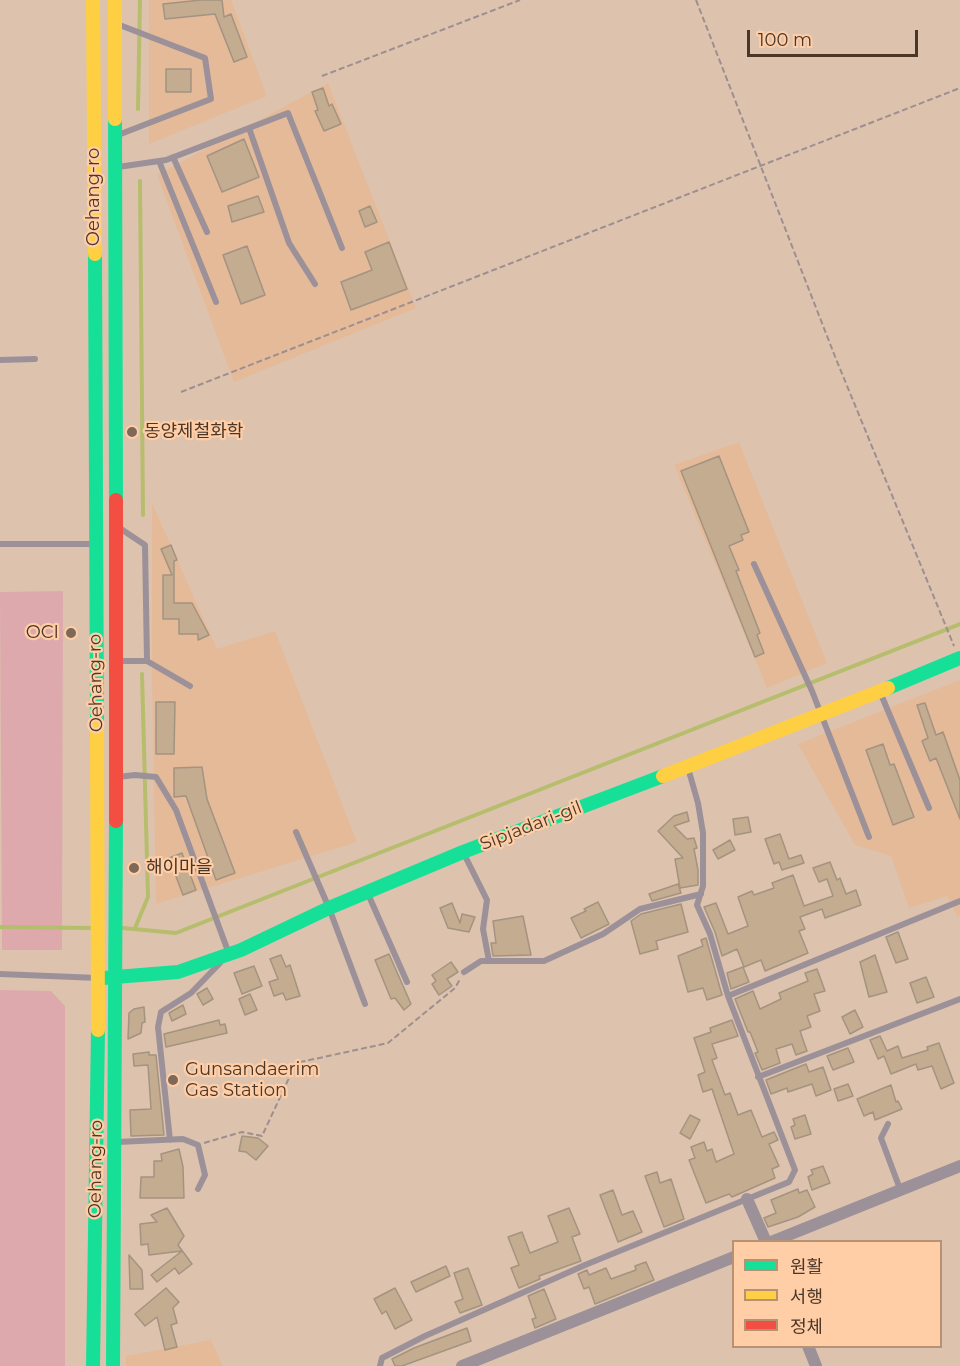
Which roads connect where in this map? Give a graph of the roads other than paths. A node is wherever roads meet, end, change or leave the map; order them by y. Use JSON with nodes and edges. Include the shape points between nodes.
{"nodes":[{"id":1,"x":93,"y":0,"type":"edge"},
{"id":2,"x":115,"y":0,"type":"edge"},
{"id":3,"x":115,"y":23,"type":"junction"},
{"id":4,"x":249,"y":128,"type":"junction"},
{"id":5,"x":115,"y":136,"type":"junction"},
{"id":6,"x":173,"y":157,"type":"junction"},
{"id":7,"x":159,"y":161,"type":"junction"},
{"id":8,"x":115,"y":168,"type":"junction"},
{"id":9,"x":207,"y":232,"type":"dead end"},
{"id":10,"x":342,"y":248,"type":"dead end"},
{"id":11,"x":315,"y":284,"type":"dead end"},
{"id":12,"x":216,"y":302,"type":"dead end"},
{"id":13,"x":35,"y":359,"type":"dead end"},
{"id":14,"x":0,"y":360,"type":"edge"},
{"id":15,"x":115,"y":525,"type":"junction"},
{"id":16,"x":0,"y":544,"type":"edge"},
{"id":17,"x":95,"y":544,"type":"junction"},
{"id":18,"x":754,"y":564,"type":"dead end"},
{"id":19,"x":960,"y":658,"type":"edge"},
{"id":20,"x":116,"y":661,"type":"junction"},
{"id":21,"x":147,"y":661,"type":"junction"},
{"id":22,"x":190,"y":686,"type":"dead end"},
{"id":23,"x":880,"y":691,"type":"junction"},
{"id":24,"x":822,"y":715,"type":"junction"},
{"id":25,"x":687,"y":766,"type":"junction"},
{"id":26,"x":116,"y":777,"type":"junction"},
{"id":27,"x":929,"y":808,"type":"dead end"},
{"id":28,"x":296,"y":832,"type":"dead end"},
{"id":29,"x":869,"y":837,"type":"dead end"},
{"id":30,"x":463,"y":852,"type":"junction"},
{"id":31,"x":368,"y":893,"type":"junction"},
{"id":32,"x":701,"y":894,"type":"junction"},
{"id":33,"x":960,"y":901,"type":"edge"},
{"id":34,"x":329,"y":908,"type":"junction"},
{"id":35,"x":229,"y":954,"type":"junction"},
{"id":36,"x":489,"y":961,"type":"junction"},
{"id":37,"x":464,"y":972,"type":"road end"},
{"id":38,"x":0,"y":974,"type":"edge"},
{"id":39,"x":99,"y":978,"type":"junction"},
{"id":40,"x":116,"y":978,"type":"junction"},
{"id":41,"x":407,"y":982,"type":"dead end"},
{"id":42,"x":728,"y":996,"type":"junction"},
{"id":43,"x":960,"y":999,"type":"edge"},
{"id":44,"x":365,"y":1004,"type":"dead end"},
{"id":45,"x":758,"y":1077,"type":"junction"},
{"id":46,"x":888,"y":1124,"type":"dead end"},
{"id":47,"x":170,"y":1140,"type":"junction"},
{"id":48,"x":114,"y":1142,"type":"junction"},
{"id":49,"x":960,"y":1166,"type":"edge"},
{"id":50,"x":198,"y":1189,"type":"dead end"},
{"id":51,"x":900,"y":1190,"type":"junction"},
{"id":52,"x":747,"y":1199,"type":"junction"},
{"id":53,"x":765,"y":1240,"type":"edge"},
{"id":54,"x":776,"y":1240,"type":"edge"},
{"id":55,"x":732,"y":1258,"type":"edge"},
{"id":56,"x":808,"y":1348,"type":"edge"},
{"id":57,"x":116,"y":1365,"type":"edge"},
{"id":58,"x":93,"y":1366,"type":"edge"},
{"id":59,"x":380,"y":1366,"type":"edge"},
{"id":60,"x":462,"y":1366,"type":"edge"},
{"id":61,"x":816,"y":1366,"type":"edge"}],
"edges":[{"from":1,"to":17,"type":"main road","name":"Oehang-ro"},
{"from":2,"to":3,"type":"main road","name":"Oehang-ro"},
{"from":3,"to":5,"type":"main road","name":"Oehang-ro"},
{"from":3,"to":5,"type":"lane","via":[[206,58],[211,99]]},
{"from":4,"to":6,"type":"lane"},
{"from":4,"to":10,"type":"lane","via":[[288,113]]},
{"from":4,"to":11,"type":"lane","via":[[289,243]]},
{"from":5,"to":8,"type":"main road","name":"Oehang-ro"},
{"from":6,"to":7,"type":"lane"},
{"from":6,"to":9,"type":"lane"},
{"from":7,"to":8,"type":"lane"},
{"from":7,"to":12,"type":"lane"},
{"from":8,"to":15,"type":"main road","name":"Oehang-ro"},
{"from":13,"to":14,"type":"lane"},
{"from":15,"to":20,"type":"main road","name":"Oehang-ro"},
{"from":15,"to":21,"type":"lane","via":[[146,545]]},
{"from":16,"to":17,"type":"lane"},
{"from":17,"to":39,"type":"main road","name":"Oehang-ro"},
{"from":18,"to":24,"type":"lane"},
{"from":19,"to":23,"type":"main road","name":"Sipjadari-gil"},
{"from":20,"to":21,"type":"lane"},
{"from":20,"to":26,"type":"main road","name":"Oehang-ro"},
{"from":21,"to":22,"type":"lane"},
{"from":23,"to":24,"type":"main road","name":"Sipjadari-gil"},
{"from":23,"to":27,"type":"lane"},
{"from":24,"to":25,"type":"main road","name":"Sipjadari-gil"},
{"from":24,"to":29,"type":"lane"},
{"from":25,"to":30,"type":"main road","name":"Sipjadari-gil"},
{"from":25,"to":32,"type":"lane","via":[[703,833]]},
{"from":26,"to":35,"type":"lane","via":[[156,777],[176,810]]},
{"from":26,"to":40,"type":"main road","name":"Oehang-ro"},
{"from":28,"to":34,"type":"lane"},
{"from":30,"to":31,"type":"main road","name":"Sipjadari-gil"},
{"from":30,"to":36,"type":"lane","via":[[487,900],[483,929]]},
{"from":31,"to":34,"type":"main road","name":"Sipjadari-gil"},
{"from":31,"to":41,"type":"lane"},
{"from":32,"to":36,"type":"lane","via":[[640,909],[603,934],[544,961]]},
{"from":32,"to":42,"type":"lane","via":[[697,905]]},
{"from":33,"to":42,"type":"lane"},
{"from":34,"to":35,"type":"main road","name":"Sipjadari-gil"},
{"from":34,"to":44,"type":"lane"},
{"from":35,"to":40,"type":"main road","name":"Sipjadari-gil","via":[[178,972]]},
{"from":35,"to":47,"type":"lane","via":[[191,993],[160,1012],[158,1027]]},
{"from":36,"to":37,"type":"lane","via":[[481,961]]},
{"from":38,"to":39,"type":"lane"},
{"from":39,"to":40,"type":"main road","name":"Sipjadari-gil"},
{"from":39,"to":58,"type":"main road","name":"Oehang-ro"},
{"from":40,"to":48,"type":"main road","name":"Oehang-ro"},
{"from":42,"to":45,"type":"lane"},
{"from":43,"to":45,"type":"lane"},
{"from":45,"to":52,"type":"lane","via":[[795,1170],[789,1182]]},
{"from":46,"to":51,"type":"lane","via":[[881,1138]]},
{"from":47,"to":48,"type":"lane"},
{"from":47,"to":50,"type":"lane","via":[[183,1139],[198,1145],[205,1175]]},
{"from":48,"to":57,"type":"main road","name":"Oehang-ro"},
{"from":49,"to":51,"type":"street"},
{"from":51,"to":54,"type":"street"},
{"from":52,"to":53,"type":"street"},
{"from":52,"to":59,"type":"lane","via":[[425,1336],[382,1358]]},
{"from":55,"to":60,"type":"street"},
{"from":56,"to":61,"type":"street"}]}
